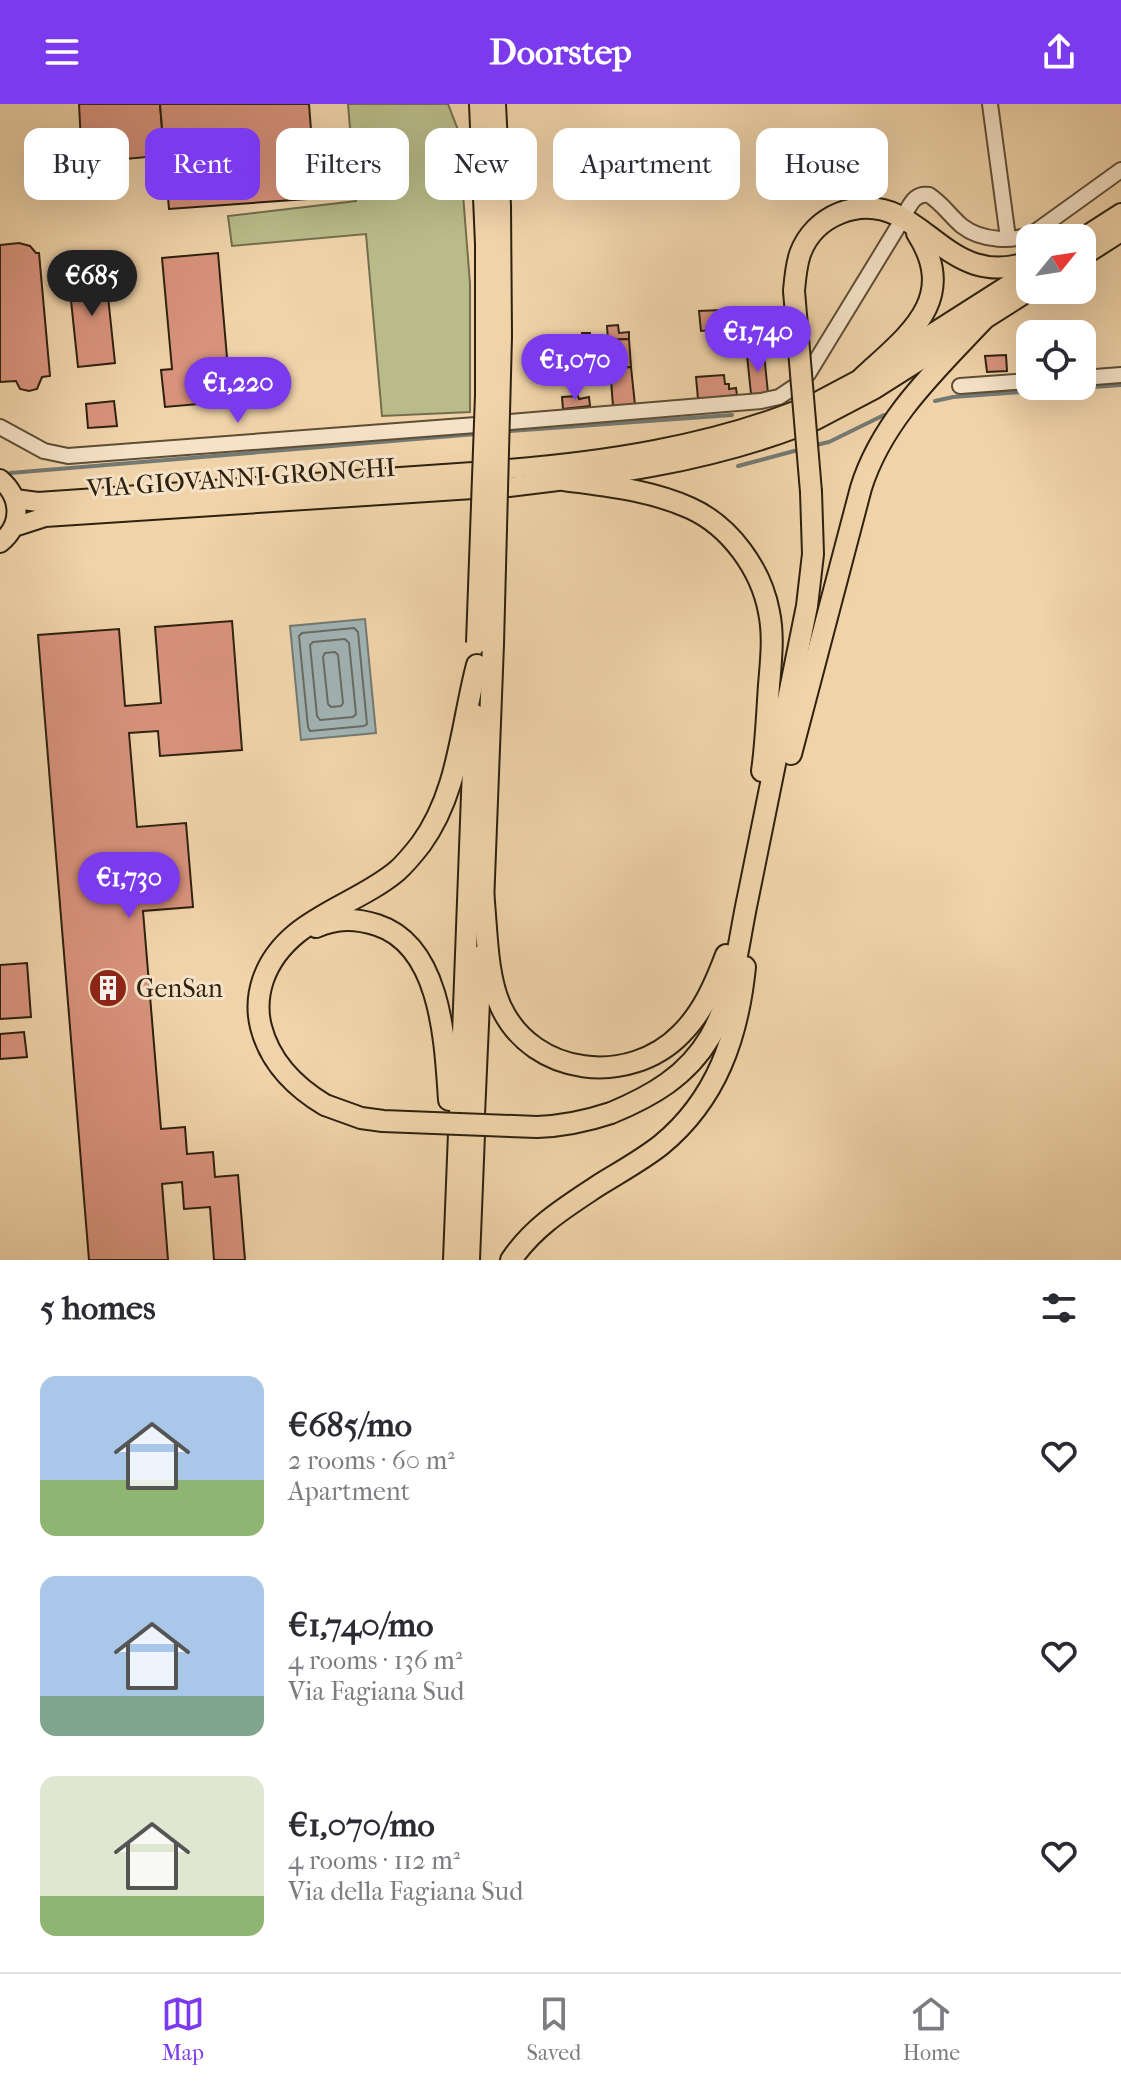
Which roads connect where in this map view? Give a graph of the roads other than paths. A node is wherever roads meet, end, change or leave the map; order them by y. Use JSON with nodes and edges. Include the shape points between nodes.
{"nodes":[{"id":1,"x":480,"y":104,"type":"edge"},
{"id":2,"x":495,"y":104,"type":"edge"},
{"id":3,"x":990,"y":104,"type":"edge"},
{"id":4,"x":1121,"y":170,"type":"edge"},
{"id":5,"x":1121,"y":213,"type":"edge"},
{"id":6,"x":905,"y":219,"type":"junction"},
{"id":7,"x":1096,"y":229,"type":"edge"},
{"id":8,"x":1121,"y":232,"type":"edge"},
{"id":9,"x":1008,"y":238,"type":"junction"},
{"id":10,"x":1096,"y":248,"type":"edge"},
{"id":11,"x":1016,"y":265,"type":"edge"},
{"id":12,"x":1016,"y":280,"type":"edge"},
{"id":13,"x":1016,"y":299,"type":"edge"},
{"id":14,"x":983,"y":320,"type":"junction"},
{"id":15,"x":494,"y":337,"type":"junction"},
{"id":16,"x":808,"y":374,"type":"dead end"},
{"id":17,"x":1121,"y":375,"type":"edge"},
{"id":18,"x":1096,"y":377,"type":"edge"},
{"id":19,"x":862,"y":378,"type":"junction"},
{"id":20,"x":1016,"y":382,"type":"edge"},
{"id":21,"x":960,"y":386,"type":"dead end"},
{"id":22,"x":794,"y":387,"type":"dead end"},
{"id":23,"x":510,"y":422,"type":"dead end"},
{"id":24,"x":476,"y":425,"type":"dead end"},
{"id":25,"x":0,"y":427,"type":"edge"},
{"id":26,"x":0,"y":479,"type":"edge"},
{"id":27,"x":564,"y":480,"type":"junction"},
{"id":28,"x":15,"y":499,"type":"junction"},
{"id":29,"x":14,"y":527,"type":"junction"},
{"id":30,"x":0,"y":543,"type":"edge"},
{"id":31,"x":485,"y":644,"type":"junction"},
{"id":32,"x":477,"y":665,"type":"junction"},
{"id":33,"x":760,"y":841,"type":"junction"},
{"id":34,"x":483,"y":892,"type":"junction"},
{"id":35,"x":747,"y":899,"type":"junction"},
{"id":36,"x":291,"y":939,"type":"junction"},
{"id":37,"x":462,"y":1124,"type":"junction"},
{"id":38,"x":454,"y":1260,"type":"edge"},
{"id":39,"x":469,"y":1260,"type":"edge"},
{"id":40,"x":511,"y":1260,"type":"edge"}],
"edges":[{"from":1,"to":15,"type":"highway"},
{"from":2,"to":15,"type":"highway","via":[[500,206]]},
{"from":3,"to":9,"type":"street"},
{"from":4,"to":9,"type":"street","via":[[1035,232]]},
{"from":5,"to":7,"type":"main road"},
{"from":6,"to":9,"type":"street","via":[[916,197],[929,195],[970,231]]},
{"from":6,"to":11,"type":"highway","via":[[954,255],[991,268]]},
{"from":6,"to":16,"type":"street"},
{"from":6,"to":19,"type":"highway","via":[[930,261],[928,304],[919,323]]},
{"from":6,"to":33,"type":"highway","bridge":true,"via":[[868,208],[844,211],[825,221],[800,255],[794,291],[814,539]]},
{"from":8,"to":10,"type":"main road"},
{"from":12,"to":19,"type":"main road"},
{"from":13,"to":14,"type":"main road"},
{"from":14,"to":19,"type":"main road","via":[[875,389],[813,412]]},
{"from":14,"to":33,"type":"highway","via":[[903,409],[868,469],[782,790]]},
{"from":15,"to":31,"type":"highway","bridge":true},
{"from":17,"to":18,"type":"street"},
{"from":20,"to":21,"type":"street"},
{"from":22,"to":23,"type":"street","via":[[761,401]]},
{"from":24,"to":25,"type":"street","via":[[68,456],[44,451]]},
{"from":26,"to":28,"type":"main road"},
{"from":27,"to":27,"type":"main road","via":[[727,451],[796,420],[509,478]]},
{"from":27,"to":33,"type":"highway","via":[[632,490],[695,510],[730,538],[754,571],[767,603],[771,640]]},
{"from":28,"to":29,"type":"main road"},
{"from":28,"to":29,"type":"main road","name":"VIA GIOVANNI GRONCHI","via":[[473,480],[45,517]]},
{"from":29,"to":30,"type":"main road"},
{"from":31,"to":32,"type":"highway"},
{"from":31,"to":34,"type":"highway"},
{"from":32,"to":36,"type":"highway","via":[[452,780],[425,838],[398,870]]},
{"from":32,"to":37,"type":"highway"},
{"from":33,"to":35,"type":"highway"},
{"from":34,"to":35,"type":"highway","via":[[495,991],[510,1022],[548,1057],[608,1069],[639,1062],[680,1036],[704,1006]]},
{"from":34,"to":37,"type":"highway"},
{"from":35,"to":36,"type":"highway","bridge":true,"via":[[727,997],[695,1060],[634,1104],[562,1125],[383,1121],[354,1116],[310,1096],[271,1052],[260,1020],[258,1003],[266,972]]},
{"from":35,"to":40,"type":"highway","via":[[738,1020],[730,1048],[696,1108],[662,1144],[555,1214]]},
{"from":36,"to":37,"type":"highway","via":[[335,921],[362,920],[392,932],[416,953],[435,995]]},
{"from":37,"to":38,"type":"highway"},
{"from":37,"to":39,"type":"highway"}]}
